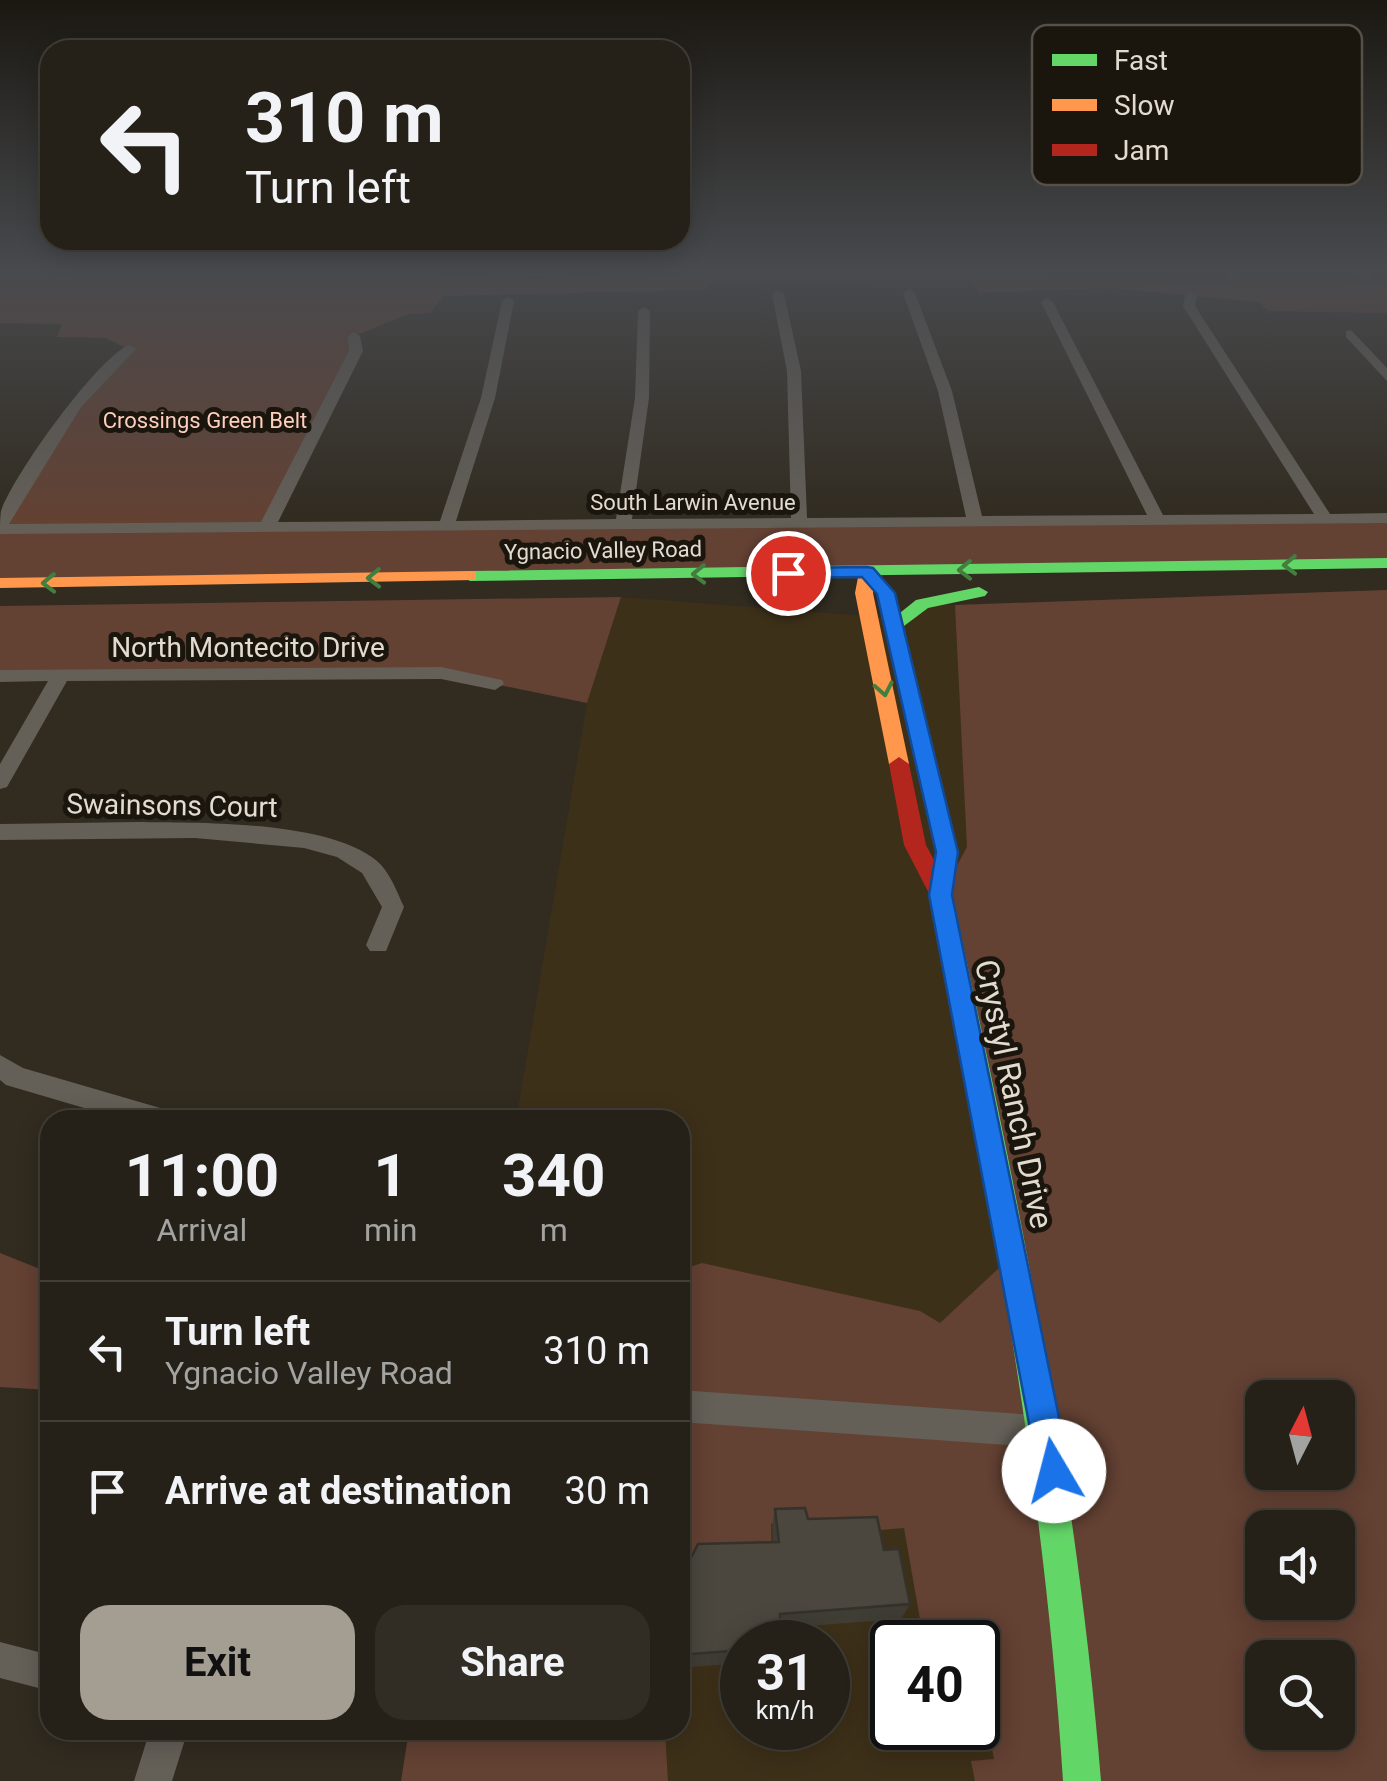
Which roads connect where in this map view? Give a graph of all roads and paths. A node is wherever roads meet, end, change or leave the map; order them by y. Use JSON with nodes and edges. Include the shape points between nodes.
{"nodes":[{"id":1,"x":120,"y":354,"type":"edge"},
{"id":2,"x":354,"y":354,"type":"edge"},
{"id":3,"x":497,"y":354,"type":"edge"},
{"id":4,"x":643,"y":354,"type":"edge"},
{"id":5,"x":790,"y":354,"type":"edge"},
{"id":6,"x":931,"y":354,"type":"edge"},
{"id":7,"x":1077,"y":354,"type":"edge"},
{"id":8,"x":1222,"y":354,"type":"edge"},
{"id":9,"x":1368,"y":354,"type":"edge"},
{"id":10,"x":1387,"y":377,"type":"edge"},
{"id":11,"x":1326,"y":518,"type":"junction"},
{"id":12,"x":1387,"y":518,"type":"edge"},
{"id":13,"x":975,"y":520,"type":"junction"},
{"id":14,"x":1156,"y":520,"type":"junction"},
{"id":15,"x":799,"y":524,"type":"junction"},
{"id":16,"x":268,"y":525,"type":"junction"},
{"id":17,"x":623,"y":525,"type":"junction"},
{"id":18,"x":446,"y":526,"type":"junction"},
{"id":19,"x":0,"y":527,"type":"edge"},
{"id":20,"x":1387,"y":563,"type":"edge"},
{"id":21,"x":0,"y":583,"type":"edge"},
{"id":22,"x":872,"y":586,"type":"junction"},
{"id":23,"x":0,"y":606,"type":"edge"},
{"id":24,"x":894,"y":626,"type":"junction"},
{"id":25,"x":61,"y":675,"type":"junction"},
{"id":26,"x":0,"y":676,"type":"edge"},
{"id":27,"x":495,"y":684,"type":"dead end"},
{"id":28,"x":0,"y":782,"type":"edge"},
{"id":29,"x":0,"y":832,"type":"edge"},
{"id":30,"x":940,"y":895,"type":"junction"},
{"id":31,"x":378,"y":945,"type":"dead end"},
{"id":32,"x":0,"y":1066,"type":"edge"},
{"id":33,"x":130,"y":1110,"type":"edge"},
{"id":34,"x":690,"y":1407,"type":"edge"},
{"id":35,"x":1049,"y":1432,"type":"junction"},
{"id":36,"x":0,"y":1660,"type":"edge"},
{"id":37,"x":40,"y":1670,"type":"edge"},
{"id":38,"x":166,"y":1740,"type":"edge"},
{"id":39,"x":154,"y":1781,"type":"edge"},
{"id":40,"x":1082,"y":1781,"type":"edge"}],
"edges":[{"from":1,"to":19,"type":"street","via":[[62,427]]},
{"from":2,"to":16,"type":"street"},
{"from":3,"to":18,"type":"street"},
{"from":4,"to":17,"type":"street"},
{"from":5,"to":15,"type":"street"},
{"from":6,"to":13,"type":"street"},
{"from":7,"to":14,"type":"street"},
{"from":8,"to":11,"type":"street"},
{"from":9,"to":10,"type":"street"},
{"from":11,"to":12,"type":"street","name":"South Larwin Avenue"},
{"from":11,"to":14,"type":"street","name":"South Larwin Avenue"},
{"from":13,"to":14,"type":"street","name":"South Larwin Avenue"},
{"from":13,"to":15,"type":"street","name":"South Larwin Avenue"},
{"from":15,"to":17,"type":"street","name":"South Larwin Avenue"},
{"from":16,"to":18,"type":"street","name":"South Larwin Avenue"},
{"from":16,"to":19,"type":"street","name":"South Larwin Avenue"},
{"from":17,"to":18,"type":"street","name":"South Larwin Avenue"},
{"from":20,"to":22,"type":"main road","name":"Ygnacio Valley Road","one_way":true},
{"from":22,"to":21,"type":"main road","name":"Ygnacio Valley Road","one_way":true},
{"from":22,"to":23,"type":"main road","name":"Ygnacio Valley Road","via":[[604,598]]},
{"from":22,"to":24,"type":"main road","name":"Crystyl Ranch Drive"},
{"from":22,"to":24,"type":"main road","name":"Ygnacio Valley Road","via":[[988,592],[928,599],[906,610]]},
{"from":22,"to":30,"type":"main road","name":"Crystyl Ranch Drive","one_way":true,"via":[[914,845]]},
{"from":24,"to":30,"type":"main road","name":"Crystyl Ranch Drive","via":[[947,852]]},
{"from":25,"to":26,"type":"street","name":"North Montecito Drive"},
{"from":25,"to":27,"type":"street","name":"North Montecito Drive","via":[[441,673]]},
{"from":25,"to":28,"type":"street"},
{"from":29,"to":31,"type":"street","name":"Swainsons Court","via":[[258,832],[316,841],[369,864],[393,907]]},
{"from":30,"to":35,"type":"main road","name":"Crystyl Ranch Drive"},
{"from":32,"to":33,"type":"street","via":[[14,1077]]},
{"from":34,"to":35,"type":"street"},
{"from":35,"to":40,"type":"main road","name":"Crystyl Ranch Drive","via":[[1073,1626]]},
{"from":36,"to":37,"type":"street"},
{"from":38,"to":39,"type":"street"}]}
